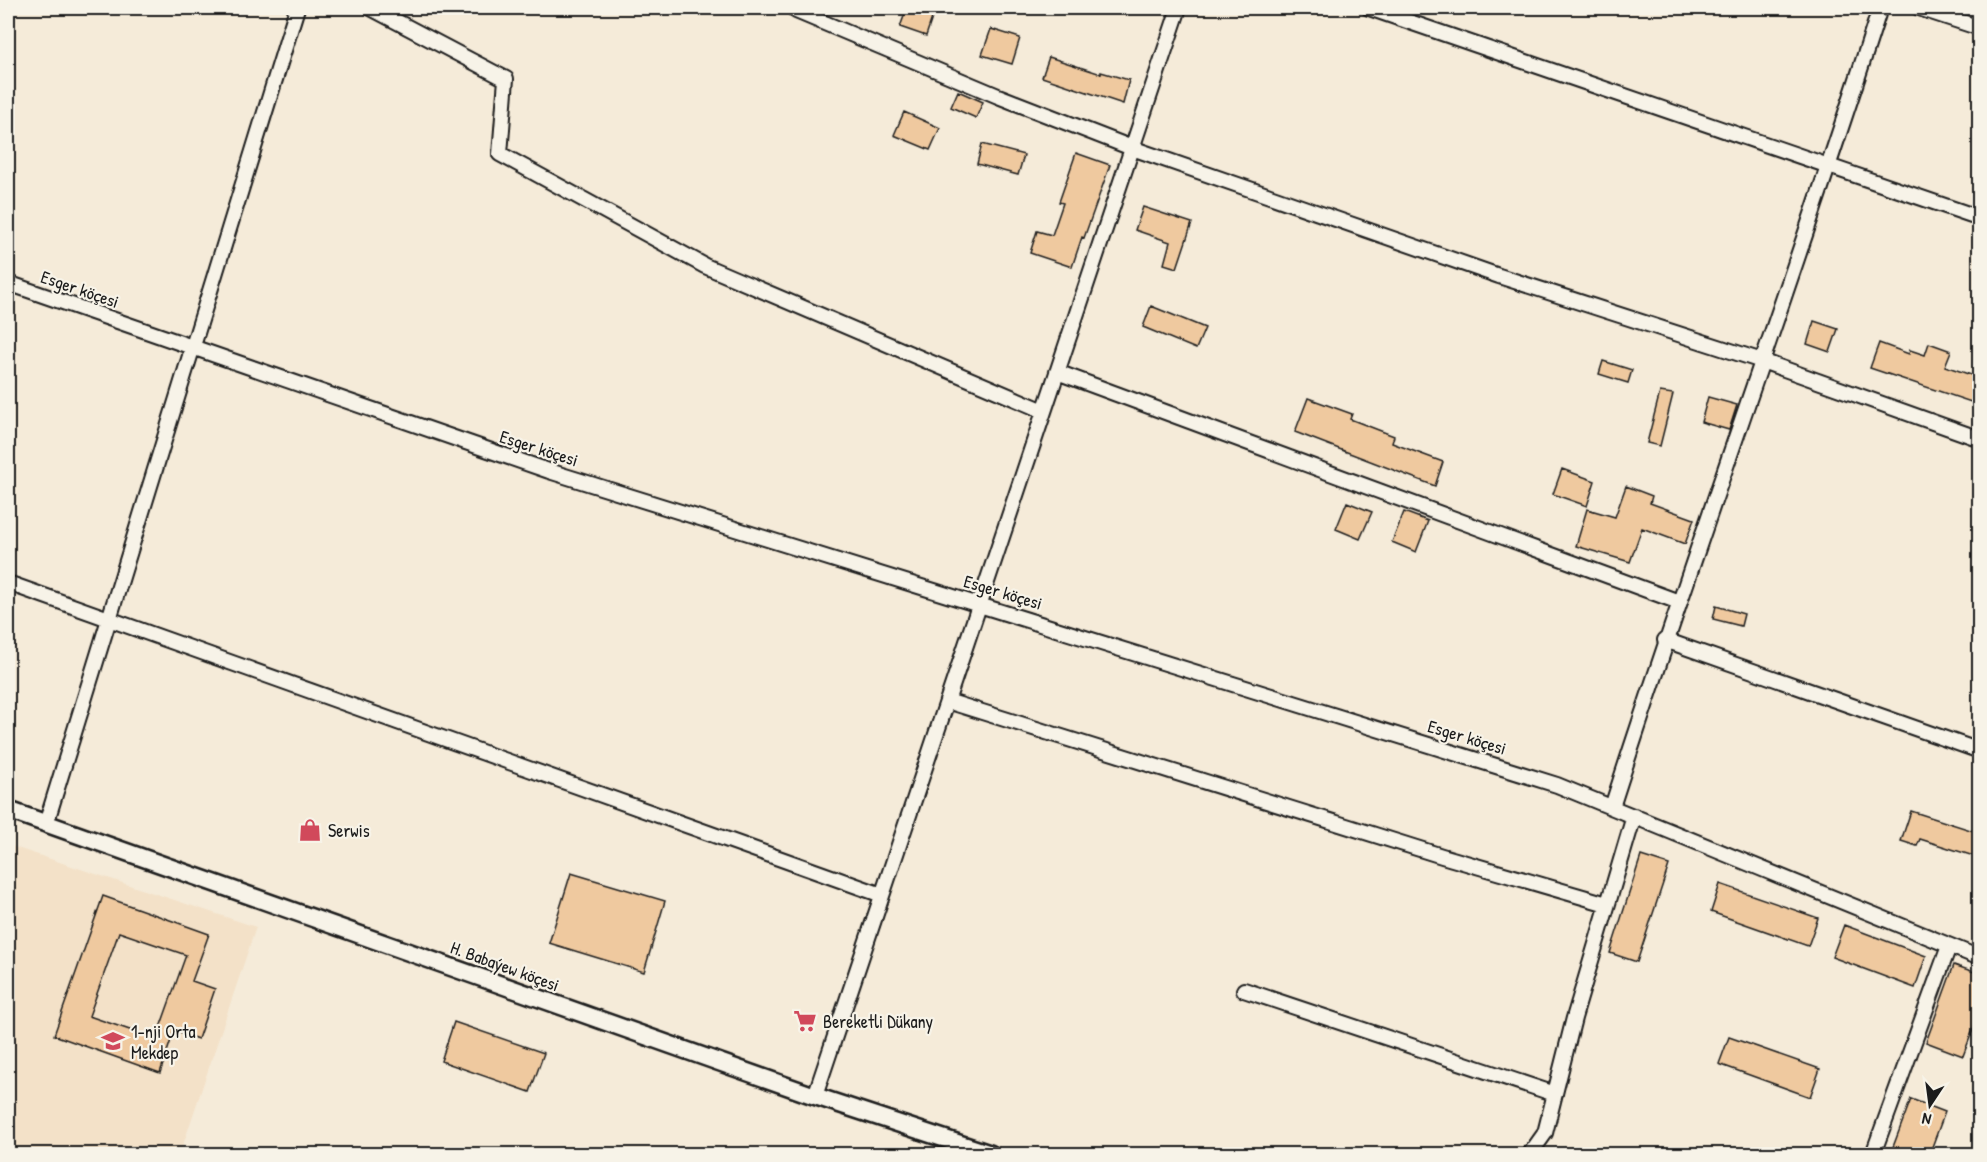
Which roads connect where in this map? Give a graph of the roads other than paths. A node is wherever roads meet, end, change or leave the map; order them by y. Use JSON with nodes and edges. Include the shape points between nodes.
{"nodes":[{"id":1,"x":297,"y":8,"type":"edge"},
{"id":2,"x":371,"y":8,"type":"edge"},
{"id":3,"x":1179,"y":8,"type":"edge"},
{"id":4,"x":1369,"y":8,"type":"edge"},
{"id":5,"x":1880,"y":8,"type":"edge"},
{"id":6,"x":1919,"y":8,"type":"edge"},
{"id":7,"x":796,"y":11,"type":"dead end"},
{"id":8,"x":1980,"y":28,"type":"edge"},
{"id":9,"x":1132,"y":148,"type":"junction"},
{"id":10,"x":1829,"y":166,"type":"junction"},
{"id":11,"x":1980,"y":218,"type":"edge"},
{"id":12,"x":8,"y":283,"type":"edge"},
{"id":13,"x":192,"y":347,"type":"junction"},
{"id":14,"x":1762,"y":361,"type":"junction"},
{"id":15,"x":1057,"y":372,"type":"junction"},
{"id":16,"x":1044,"y":411,"type":"junction"},
{"id":17,"x":1980,"y":439,"type":"edge"},
{"id":18,"x":8,"y":583,"type":"edge"},
{"id":19,"x":1678,"y":602,"type":"junction"},
{"id":20,"x":980,"y":604,"type":"junction"},
{"id":21,"x":110,"y":619,"type":"junction"},
{"id":22,"x":1665,"y":640,"type":"junction"},
{"id":23,"x":947,"y":701,"type":"junction"},
{"id":24,"x":1980,"y":751,"type":"edge"},
{"id":25,"x":1612,"y":807,"type":"junction"},
{"id":26,"x":8,"y":810,"type":"edge"},
{"id":27,"x":1634,"y":816,"type":"junction"},
{"id":28,"x":46,"y":824,"type":"junction"},
{"id":29,"x":882,"y":895,"type":"junction"},
{"id":30,"x":1607,"y":904,"type":"junction"},
{"id":31,"x":1949,"y":946,"type":"junction"},
{"id":32,"x":1980,"y":958,"type":"edge"},
{"id":33,"x":1244,"y":990,"type":"dead end"},
{"id":34,"x":1555,"y":1094,"type":"junction"},
{"id":35,"x":815,"y":1096,"type":"junction"},
{"id":36,"x":991,"y":1155,"type":"edge"},
{"id":37,"x":1530,"y":1155,"type":"edge"},
{"id":38,"x":1873,"y":1155,"type":"edge"}],
"edges":[{"from":1,"to":13,"type":"street"},
{"from":2,"to":16,"type":"street","via":[[506,79],[500,154],[705,266]]},
{"from":3,"to":9,"type":"street"},
{"from":4,"to":10,"type":"street"},
{"from":5,"to":10,"type":"street"},
{"from":6,"to":8,"type":"street"},
{"from":7,"to":9,"type":"street"},
{"from":9,"to":14,"type":"street","via":[[1500,276]]},
{"from":9,"to":15,"type":"street"},
{"from":10,"to":11,"type":"street"},
{"from":10,"to":14,"type":"street"},
{"from":12,"to":13,"type":"street","name":"Esger köçesi"},
{"from":13,"to":20,"type":"street","name":"Esger köçesi","via":[[549,471]]},
{"from":13,"to":21,"type":"street"},
{"from":14,"to":17,"type":"street"},
{"from":14,"to":19,"type":"street"},
{"from":15,"to":16,"type":"street"},
{"from":15,"to":19,"type":"street"},
{"from":16,"to":20,"type":"street"},
{"from":18,"to":21,"type":"street"},
{"from":19,"to":22,"type":"street"},
{"from":20,"to":23,"type":"street"},
{"from":20,"to":25,"type":"street","name":"Esger köçesi","via":[[1557,785]]},
{"from":21,"to":28,"type":"street"},
{"from":21,"to":29,"type":"street"},
{"from":22,"to":24,"type":"street"},
{"from":22,"to":25,"type":"street"},
{"from":23,"to":29,"type":"street"},
{"from":23,"to":30,"type":"street"},
{"from":25,"to":27,"type":"street","name":"Esger köçesi"},
{"from":26,"to":28,"type":"street","name":"H. Babaýew köçesi"},
{"from":27,"to":30,"type":"street"},
{"from":27,"to":31,"type":"street","name":"Esger köçesi"},
{"from":28,"to":35,"type":"street","name":"H. Babaýew köçesi"},
{"from":29,"to":35,"type":"street"},
{"from":30,"to":34,"type":"street"},
{"from":31,"to":32,"type":"street","name":"Esger köçesi"},
{"from":31,"to":38,"type":"street"},
{"from":33,"to":34,"type":"street"},
{"from":34,"to":37,"type":"street","via":[[1545,1133]]},
{"from":35,"to":36,"type":"street","name":"H. Babaýew köçesi"}]}
